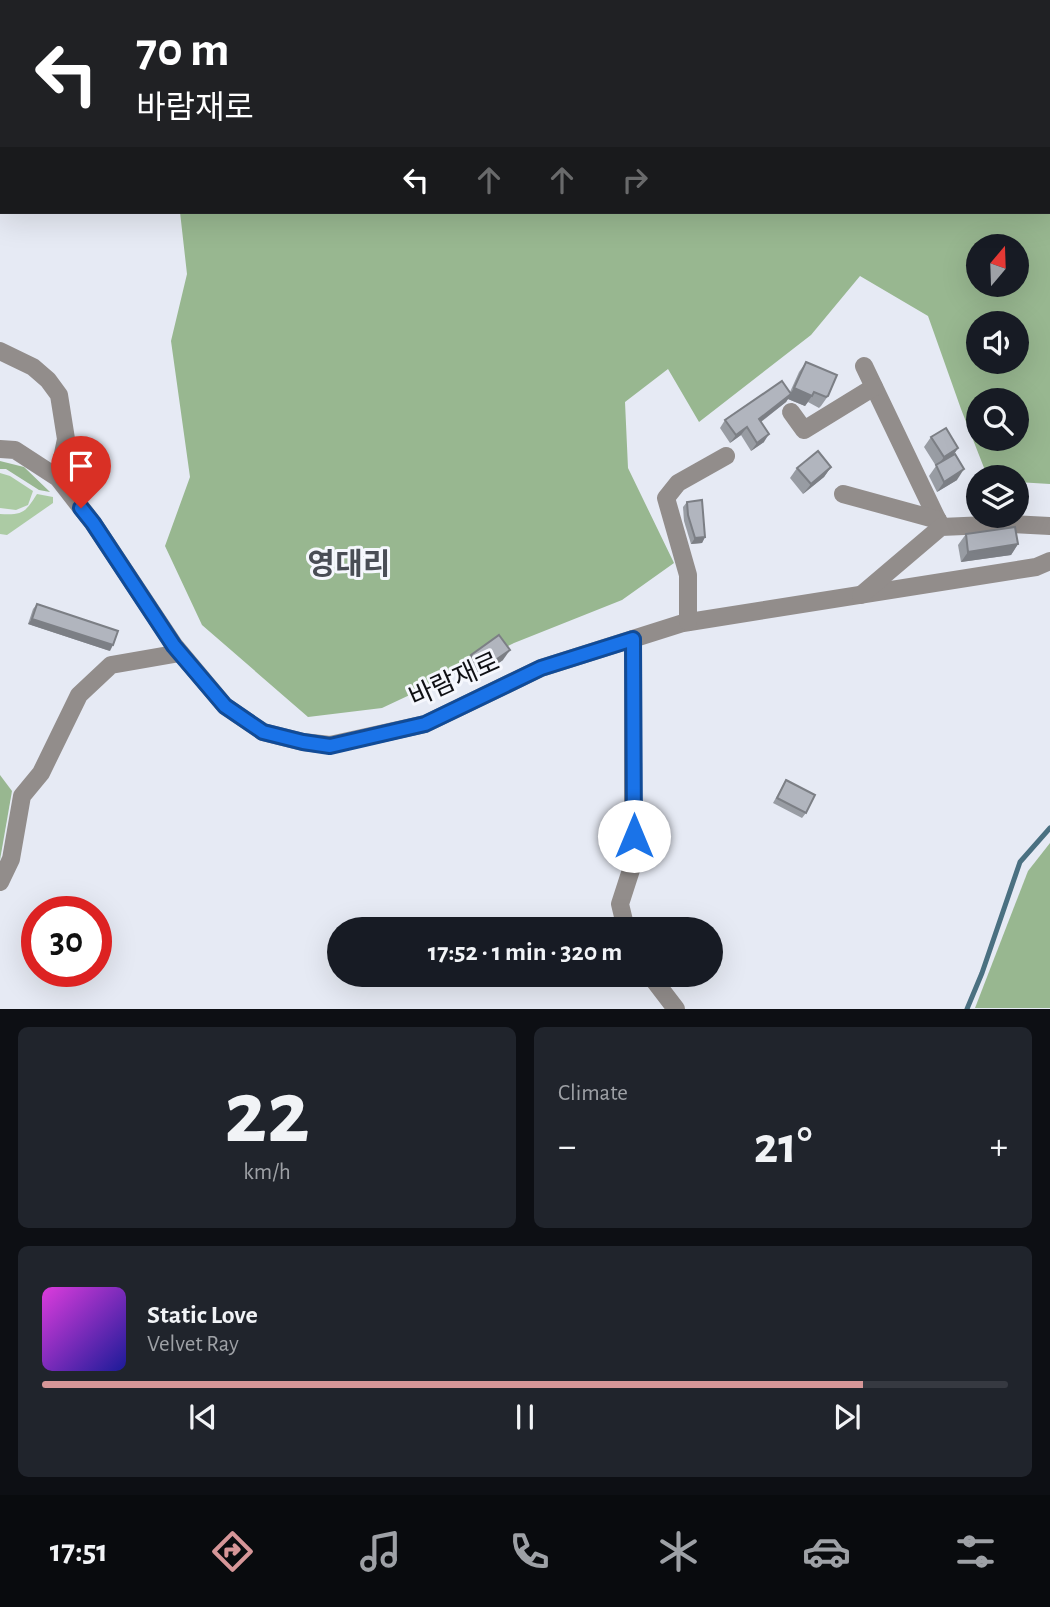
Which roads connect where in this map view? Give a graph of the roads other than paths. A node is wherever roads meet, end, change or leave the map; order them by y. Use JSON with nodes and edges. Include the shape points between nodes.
{"nodes":[{"id":1,"x":0,"y":351,"type":"edge"},
{"id":2,"x":864,"y":366,"type":"dead end"},
{"id":3,"x":874,"y":387,"type":"junction"},
{"id":4,"x":791,"y":412,"type":"dead end"},
{"id":5,"x":0,"y":449,"type":"edge"},
{"id":6,"x":726,"y":456,"type":"dead end"},
{"id":7,"x":58,"y":478,"type":"junction"},
{"id":8,"x":843,"y":494,"type":"dead end"},
{"id":9,"x":939,"y":524,"type":"junction"},
{"id":10,"x":1050,"y":526,"type":"edge"},
{"id":11,"x":1050,"y":561,"type":"edge"},
{"id":12,"x":861,"y":595,"type":"junction"},
{"id":13,"x":688,"y":622,"type":"junction"},
{"id":14,"x":633,"y":639,"type":"junction"},
{"id":15,"x":180,"y":653,"type":"junction"},
{"id":16,"x":0,"y":882,"type":"edge"},
{"id":17,"x":623,"y":917,"type":"edge"},
{"id":18,"x":659,"y":987,"type":"edge"},
{"id":19,"x":676,"y":1009,"type":"edge"}],
"edges":[{"from":1,"to":7,"type":"street","via":[[33,367],[59,395],[66,439]]},
{"from":2,"to":3,"type":"street"},
{"from":3,"to":4,"type":"street","via":[[804,430]]},
{"from":3,"to":9,"type":"street"},
{"from":5,"to":7,"type":"street","name":"바람재로","via":[[15,450]]},
{"from":6,"to":13,"type":"street","via":[[678,483],[666,498],[688,575]]},
{"from":7,"to":15,"type":"street","name":"바람재로"},
{"from":8,"to":9,"type":"street"},
{"from":9,"to":10,"type":"street"},
{"from":9,"to":12,"type":"street"},
{"from":11,"to":12,"type":"street","name":"바람재로"},
{"from":12,"to":13,"type":"street","name":"바람재로"},
{"from":13,"to":14,"type":"street","name":"바람재로"},
{"from":14,"to":15,"type":"street","name":"바람재로","via":[[541,668],[425,724],[330,746],[263,732],[225,706]]},
{"from":14,"to":17,"type":"street","via":[[633,846],[620,904]]},
{"from":15,"to":16,"type":"street","via":[[111,665],[79,695],[41,773],[22,796],[11,859]]},
{"from":18,"to":19,"type":"street"}]}
